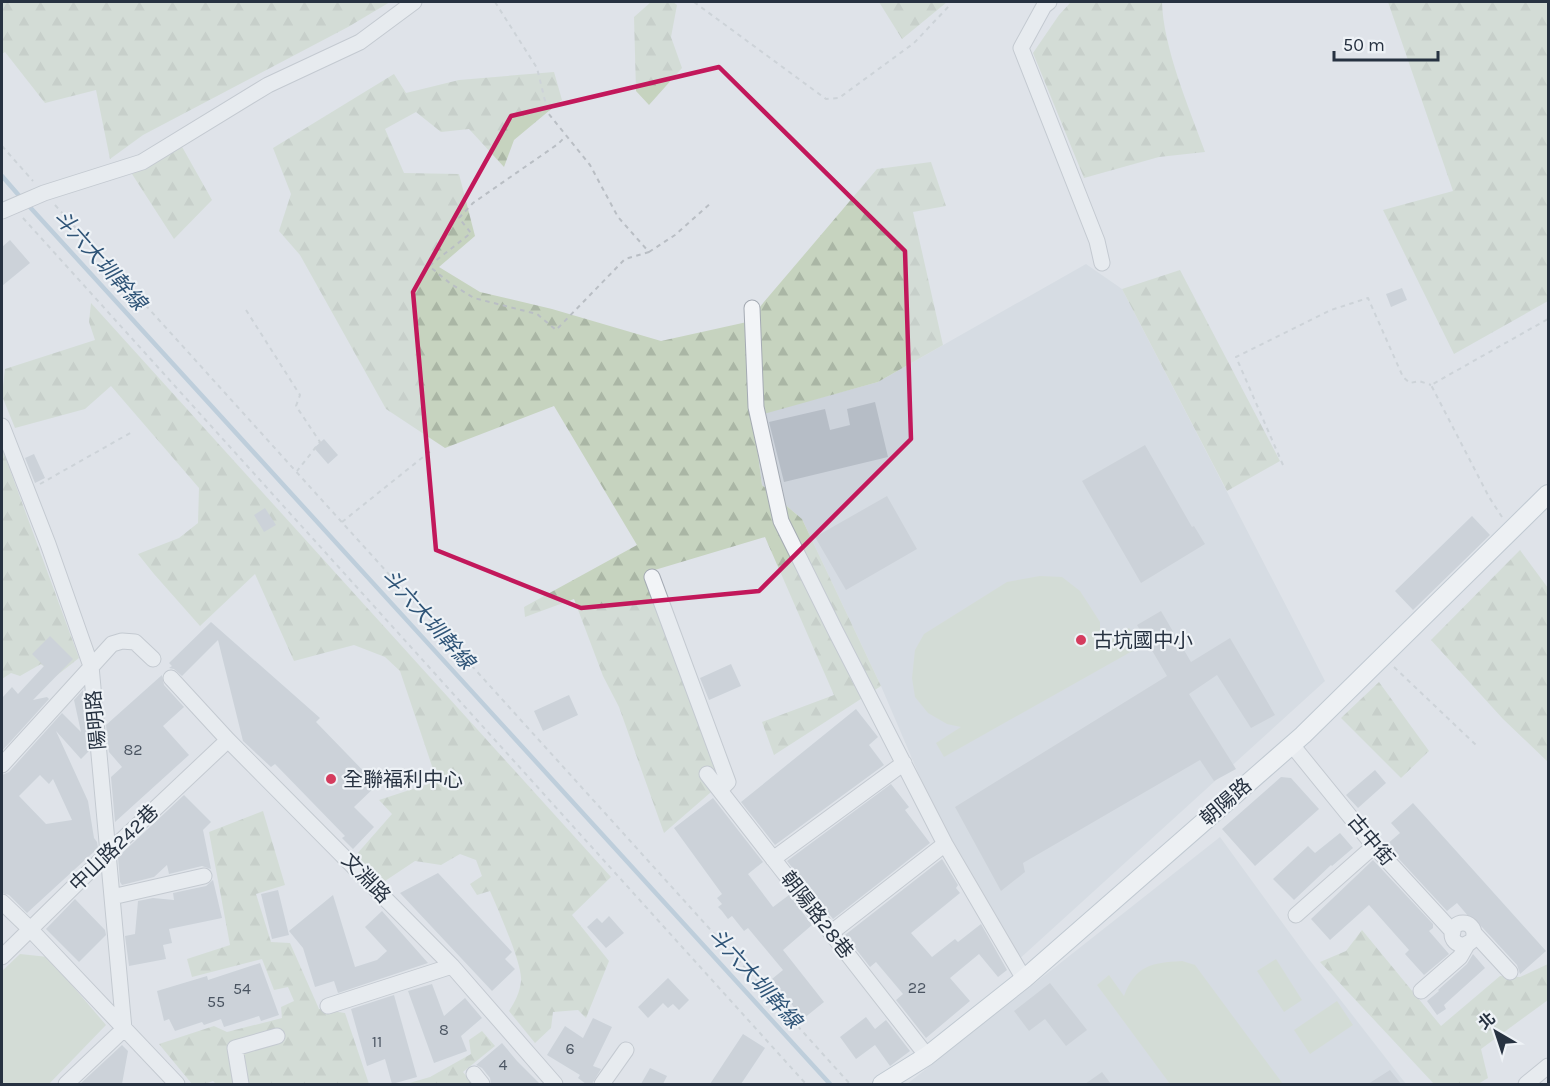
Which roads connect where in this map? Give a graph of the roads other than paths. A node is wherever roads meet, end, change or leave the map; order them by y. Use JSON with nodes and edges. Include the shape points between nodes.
{"nodes":[{"id":1,"x":414,"y":2,"type":"edge"},
{"id":2,"x":1049,"y":2,"type":"edge"},
{"id":3,"x":7,"y":209,"type":"edge"},
{"id":4,"x":1102,"y":263,"type":"dead end"},
{"id":5,"x":752,"y":308,"type":"dead end"},
{"id":6,"x":2,"y":426,"type":"edge"},
{"id":7,"x":1546,"y":500,"type":"edge"},
{"id":8,"x":652,"y":578,"type":"dead end"},
{"id":9,"x":153,"y":659,"type":"dead end"},
{"id":10,"x":91,"y":666,"type":"junction"},
{"id":11,"x":171,"y":678,"type":"dead end"},
{"id":12,"x":228,"y":740,"type":"junction"},
{"id":13,"x":1292,"y":745,"type":"junction"},
{"id":14,"x":904,"y":763,"type":"junction"},
{"id":15,"x":2,"y":765,"type":"edge"},
{"id":16,"x":708,"y":774,"type":"dead end"},
{"id":17,"x":720,"y":790,"type":"junction"},
{"id":18,"x":945,"y":844,"type":"junction"},
{"id":19,"x":1374,"y":846,"type":"junction"},
{"id":20,"x":107,"y":854,"type":"junction"},
{"id":21,"x":773,"y":859,"type":"junction"},
{"id":22,"x":204,"y":876,"type":"dead end"},
{"id":23,"x":112,"y":897,"type":"junction"},
{"id":24,"x":2,"y":902,"type":"edge"},
{"id":25,"x":1296,"y":915,"type":"dead end"},
{"id":26,"x":30,"y":929,"type":"junction"},
{"id":27,"x":832,"y":932,"type":"junction"},
{"id":28,"x":1471,"y":938,"type":"junction"},
{"id":29,"x":2,"y":957,"type":"edge"},
{"id":30,"x":452,"y":966,"type":"junction"},
{"id":31,"x":1510,"y":972,"type":"dead end"},
{"id":32,"x":1024,"y":979,"type":"junction"},
{"id":33,"x":1421,"y":991,"type":"dead end"},
{"id":34,"x":328,"y":1006,"type":"dead end"},
{"id":35,"x":124,"y":1029,"type":"junction"},
{"id":36,"x":277,"y":1035,"type":"dead end"},
{"id":37,"x":626,"y":1050,"type":"dead end"},
{"id":38,"x":927,"y":1056,"type":"junction"},
{"id":39,"x":1548,"y":1066,"type":"edge"},
{"id":40,"x":66,"y":1084,"type":"edge"},
{"id":41,"x":177,"y":1084,"type":"edge"},
{"id":42,"x":241,"y":1084,"type":"edge"},
{"id":43,"x":555,"y":1084,"type":"edge"},
{"id":44,"x":602,"y":1084,"type":"edge"},
{"id":45,"x":882,"y":1084,"type":"edge"},
{"id":46,"x":1526,"y":1084,"type":"edge"}],
"edges":[{"from":1,"to":3,"type":"street","via":[[360,42],[268,85],[142,162]]},
{"from":2,"to":4,"type":"street","via":[[1021,48],[1097,241]]},
{"from":5,"to":14,"type":"street","via":[[756,407],[781,521]]},
{"from":6,"to":10,"type":"street","name":"陽明路"},
{"from":7,"to":13,"type":"main road","name":"朝陽路"},
{"from":8,"to":17,"type":"street","via":[[728,782]]},
{"from":9,"to":10,"type":"street","via":[[135,642],[122,641],[112,644]]},
{"from":10,"to":15,"type":"street"},
{"from":10,"to":20,"type":"street","name":"陽明路"},
{"from":11,"to":12,"type":"street","name":"文淵路"},
{"from":12,"to":20,"type":"street","name":"中山路242巷"},
{"from":12,"to":30,"type":"street","name":"文淵路"},
{"from":13,"to":19,"type":"street","name":"古中街"},
{"from":13,"to":32,"type":"main road","name":"朝陽路"},
{"from":14,"to":18,"type":"street"},
{"from":14,"to":21,"type":"street"},
{"from":16,"to":17,"type":"street","name":"朝陽路28巷"},
{"from":17,"to":21,"type":"street","name":"朝陽路28巷"},
{"from":18,"to":27,"type":"street"},
{"from":18,"to":32,"type":"street"},
{"from":19,"to":25,"type":"street"},
{"from":19,"to":28,"type":"street","name":"古中街","via":[[1453,932],[1456,926],[1469,925]]},
{"from":20,"to":23,"type":"street","name":"陽明路"},
{"from":20,"to":26,"type":"street","name":"中山路242巷"},
{"from":21,"to":27,"type":"street","name":"朝陽路28巷"},
{"from":22,"to":23,"type":"street"},
{"from":23,"to":35,"type":"street","name":"陽明路"},
{"from":24,"to":26,"type":"street"},
{"from":26,"to":29,"type":"street","name":"中山路242巷"},
{"from":26,"to":35,"type":"street"},
{"from":27,"to":38,"type":"street","name":"朝陽路28巷"},
{"from":28,"to":31,"type":"street"},
{"from":28,"to":33,"type":"street","via":[[1460,957]]},
{"from":30,"to":34,"type":"street"},
{"from":30,"to":43,"type":"street","name":"文淵路"},
{"from":32,"to":38,"type":"main road","name":"朝陽路"},
{"from":35,"to":40,"type":"street"},
{"from":35,"to":41,"type":"street"},
{"from":36,"to":42,"type":"street","via":[[235,1048]]},
{"from":37,"to":44,"type":"street"},
{"from":38,"to":45,"type":"main road","name":"朝陽路"},
{"from":39,"to":46,"type":"street"}]}
